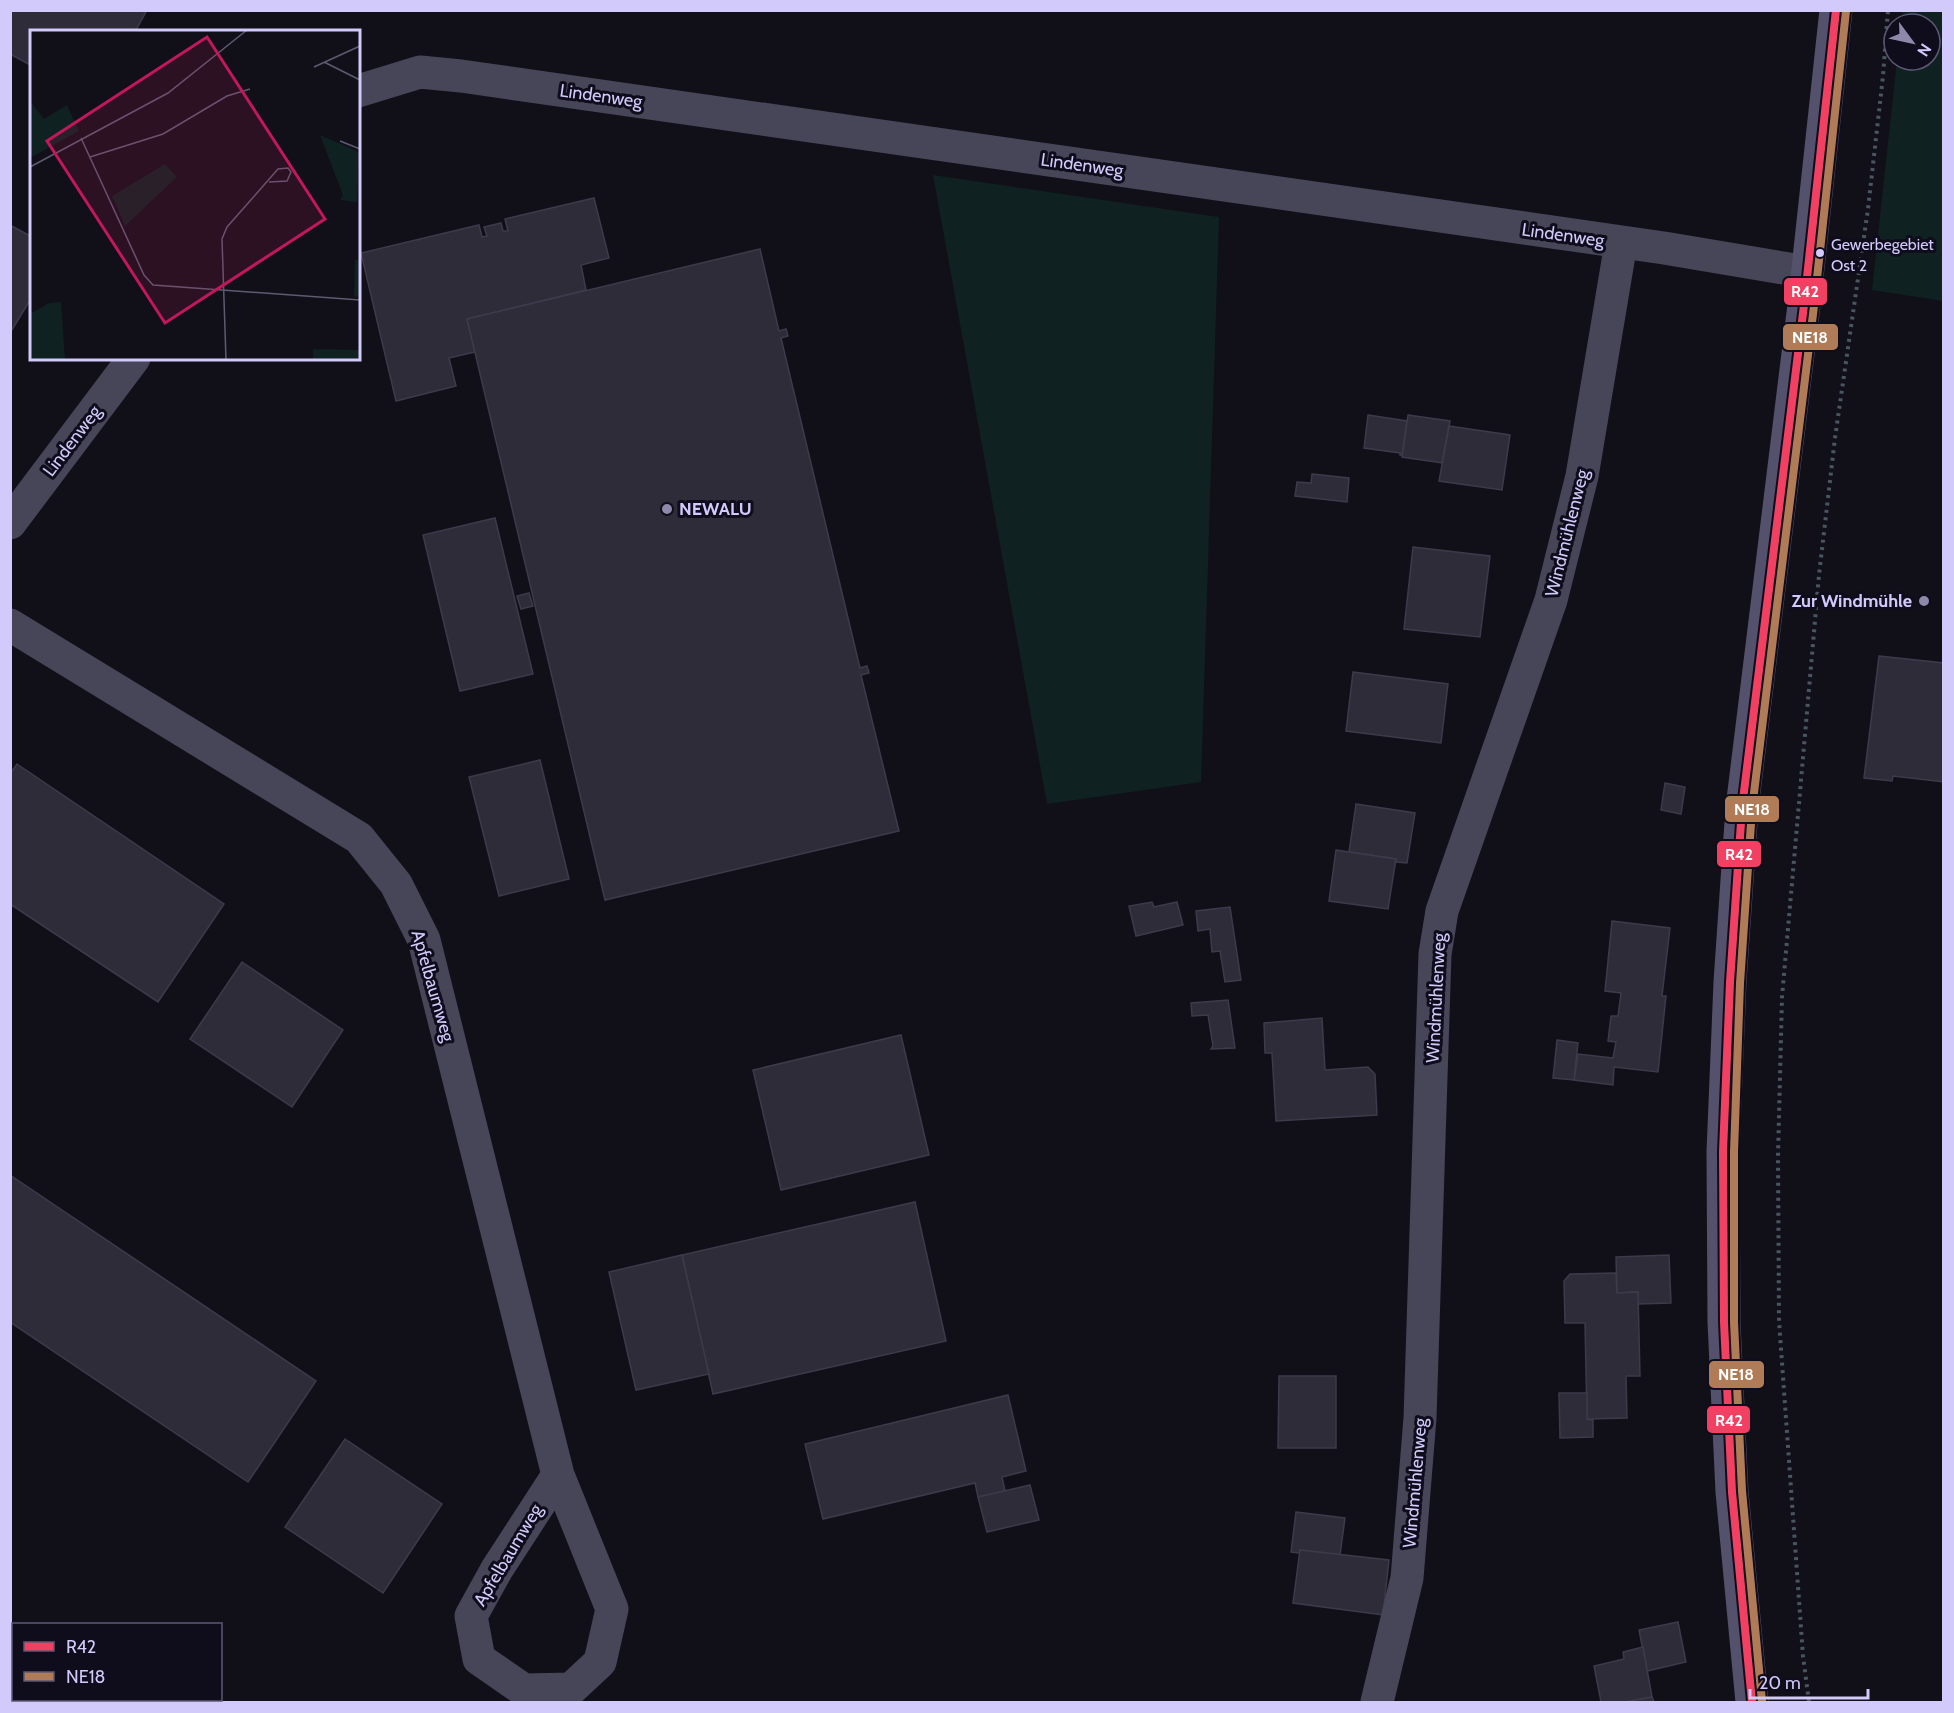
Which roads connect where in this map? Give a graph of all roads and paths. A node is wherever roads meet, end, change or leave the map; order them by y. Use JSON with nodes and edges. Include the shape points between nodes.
{"nodes":[{"id":1,"x":1836,"y":10,"type":"edge"},
{"id":2,"x":1888,"y":10,"type":"edge"},
{"id":3,"x":360,"y":91,"type":"edge"},
{"id":4,"x":1621,"y":243,"type":"junction"},
{"id":5,"x":1807,"y":272,"type":"junction"},
{"id":6,"x":132,"y":360,"type":"edge"},
{"id":7,"x":10,"y":523,"type":"edge"},
{"id":8,"x":10,"y":625,"type":"edge"},
{"id":9,"x":558,"y":1475,"type":"junction"},
{"id":10,"x":1377,"y":1702,"type":"edge"},
{"id":11,"x":1752,"y":1702,"type":"edge"},
{"id":12,"x":1809,"y":1702,"type":"edge"}],
"edges":[{"from":1,"to":5,"type":"main road"},
{"from":2,"to":12,"type":"path","via":[[1868,209],[1819,575],[1782,997],[1779,1321]]},
{"from":3,"to":4,"type":"street","name":"Lindenweg","via":[[420,72],[461,76]]},
{"from":4,"to":5,"type":"street","name":"Lindenweg"},
{"from":4,"to":10,"type":"street","name":"Windmühlenweg","via":[[1582,476],[1551,600],[1442,911],[1435,954],[1419,1430],[1407,1578]]},
{"from":5,"to":11,"type":"main road","via":[[1743,808],[1728,1016],[1724,1322],[1732,1492]]},
{"from":6,"to":7,"type":"street","name":"Lindenweg"},
{"from":8,"to":9,"type":"street","name":"Apfelbaumweg","via":[[359,838],[396,884],[424,939]]},
{"from":9,"to":9,"type":"street","name":"Apfelbaumweg","via":[[612,1609],[600,1662],[571,1689],[524,1690],[479,1659],[471,1616]]}]}
